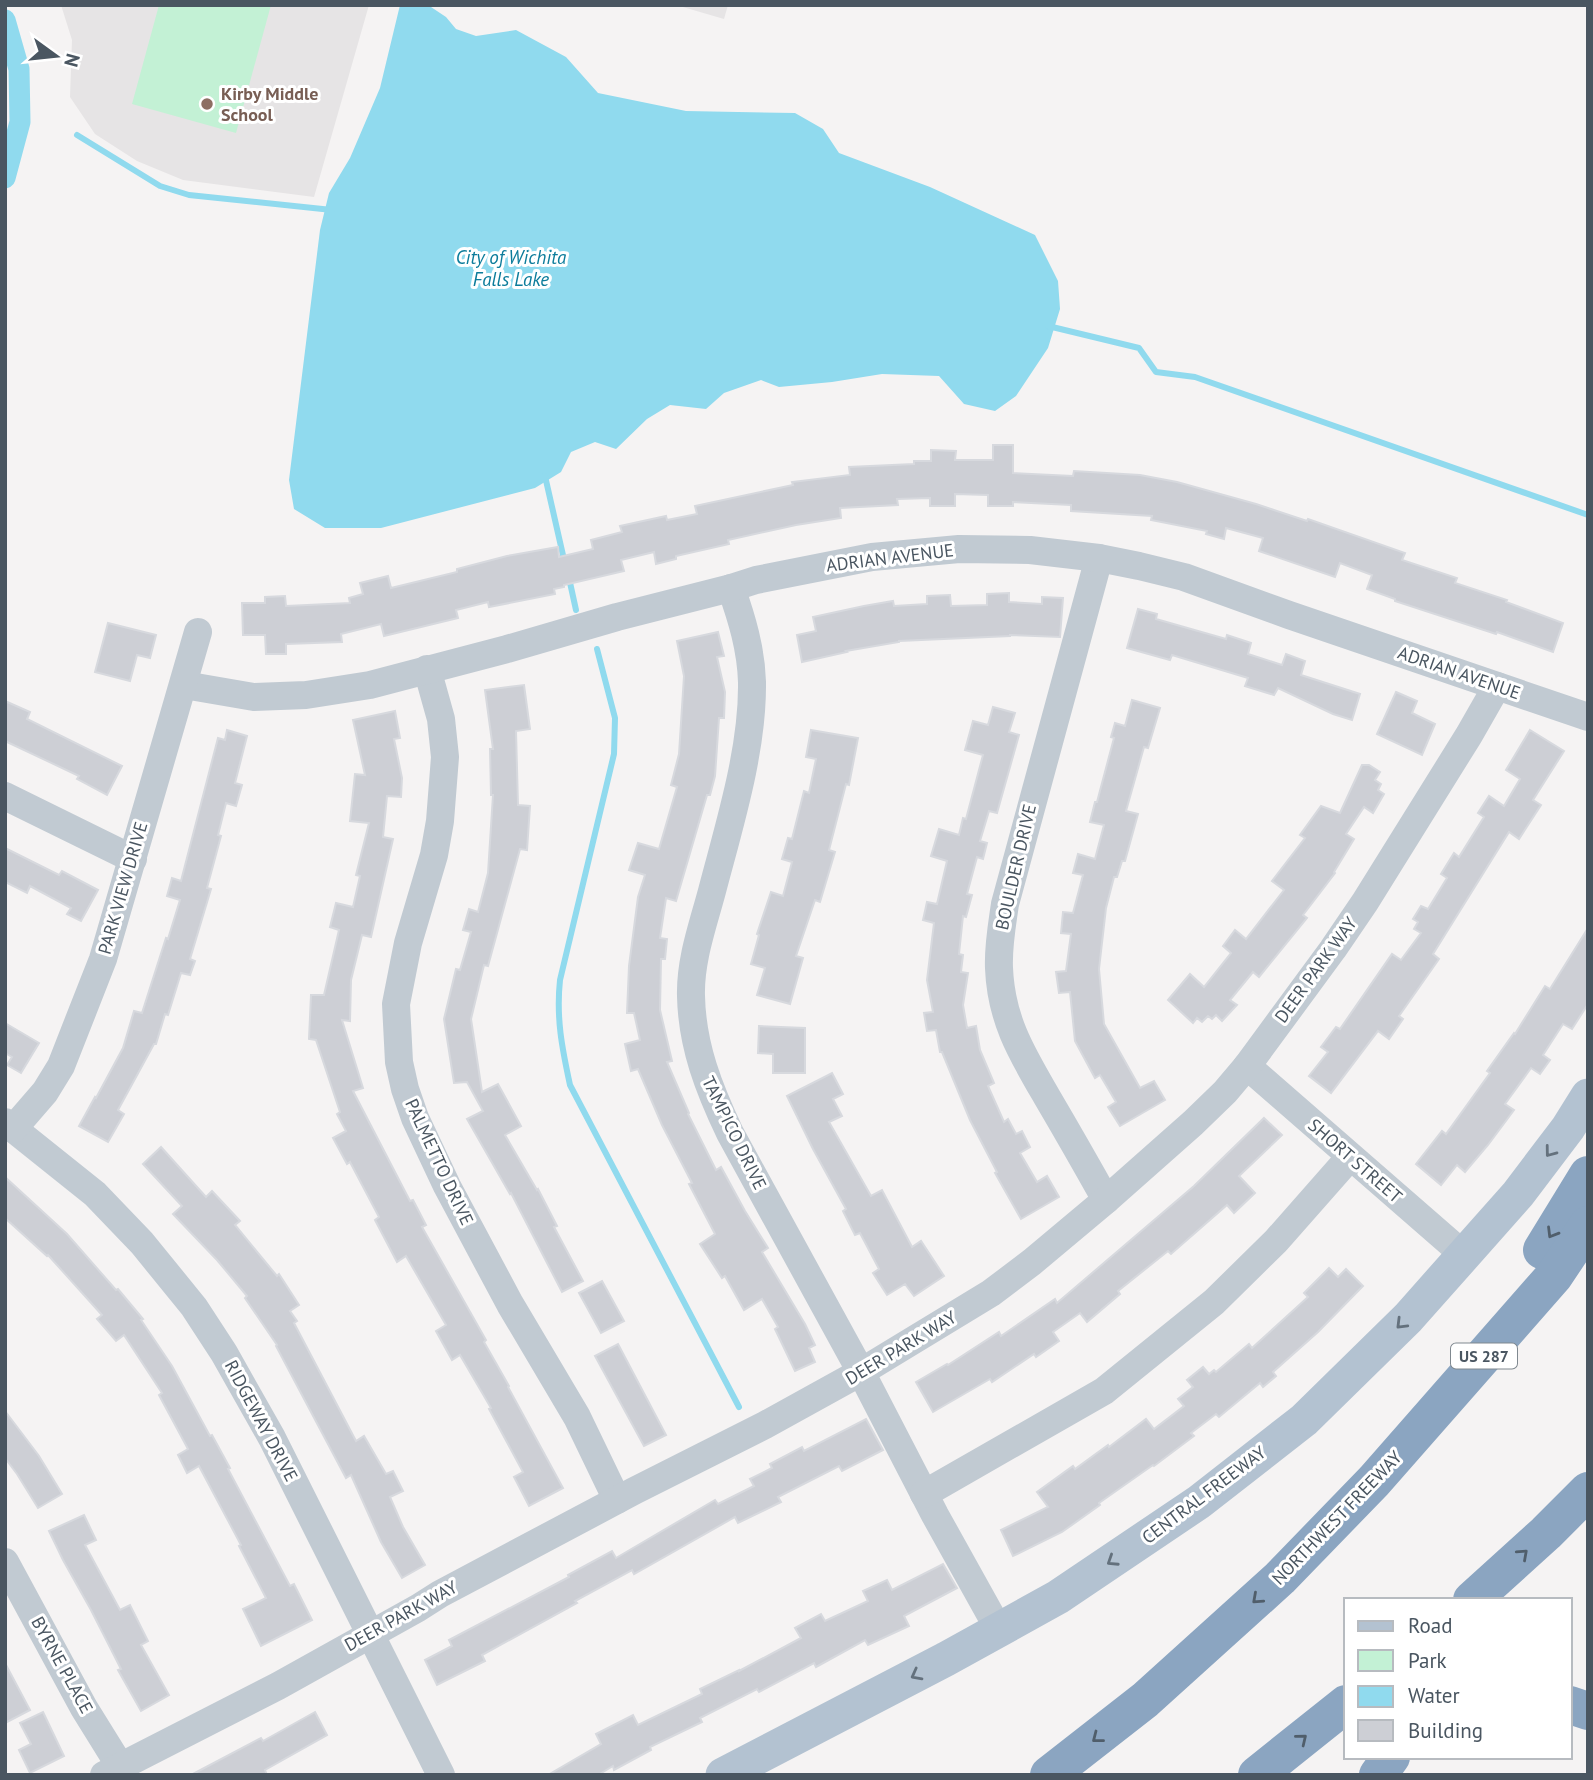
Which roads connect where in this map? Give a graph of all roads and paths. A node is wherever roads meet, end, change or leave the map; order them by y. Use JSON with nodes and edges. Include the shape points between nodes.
{"nodes":[{"id":1,"x":1099,"y":558,"type":"junction"},
{"id":2,"x":732,"y":589,"type":"junction"},
{"id":3,"x":198,"y":632,"type":"dead end"},
{"id":4,"x":427,"y":669,"type":"junction"},
{"id":5,"x":184,"y":685,"type":"junction"},
{"id":6,"x":1497,"y":686,"type":"junction"},
{"id":7,"x":1588,"y":717,"type":"edge"},
{"id":8,"x":5,"y":796,"type":"edge"},
{"id":9,"x":132,"y":859,"type":"junction"},
{"id":10,"x":1247,"y":1066,"type":"junction"},
{"id":11,"x":1588,"y":1096,"type":"edge"},
{"id":12,"x":9,"y":1125,"type":"edge"},
{"id":13,"x":1350,"y":1157,"type":"junction"},
{"id":14,"x":1588,"y":1175,"type":"edge"},
{"id":15,"x":1106,"y":1200,"type":"junction"},
{"id":16,"x":1588,"y":1225,"type":"edge"},
{"id":17,"x":1464,"y":1255,"type":"junction"},
{"id":18,"x":861,"y":1372,"type":"junction"},
{"id":19,"x":1374,"y":1481,"type":"junction"},
{"id":20,"x":1588,"y":1491,"type":"edge"},
{"id":21,"x":924,"y":1494,"type":"junction"},
{"id":22,"x":617,"y":1500,"type":"junction"},
{"id":23,"x":5,"y":1562,"type":"edge"},
{"id":24,"x":1474,"y":1598,"type":"edge"},
{"id":25,"x":999,"y":1630,"type":"junction"},
{"id":26,"x":370,"y":1634,"type":"junction"},
{"id":27,"x":1344,"y":1706,"type":"edge"},
{"id":28,"x":1390,"y":1759,"type":"edge"},
{"id":29,"x":112,"y":1770,"type":"edge"},
{"id":30,"x":440,"y":1775,"type":"edge"},
{"id":31,"x":723,"y":1775,"type":"edge"},
{"id":32,"x":1049,"y":1775,"type":"edge"},
{"id":33,"x":1257,"y":1775,"type":"edge"},
{"id":34,"x":1378,"y":1775,"type":"edge"}],
"edges":[{"from":1,"to":2,"type":"street","name":"ADRIAN AVENUE","via":[[1030,550],[959,549],[872,557]]},
{"from":1,"to":6,"type":"street","name":"ADRIAN AVENUE","via":[[1184,577]]},
{"from":1,"to":15,"type":"street","name":"BOULDER DRIVE","via":[[1005,904],[999,968],[1010,1028]]},
{"from":2,"to":4,"type":"street","name":"ADRIAN AVENUE"},
{"from":2,"to":18,"type":"street","name":"TAMPICO DRIVE","via":[[748,648],[750,724],[694,959],[694,1033],[712,1096],[730,1133]]},
{"from":3,"to":5,"type":"street","name":"PARK VIEW DRIVE"},
{"from":4,"to":5,"type":"street","name":"ADRIAN AVENUE","via":[[370,685],[306,695],[254,696]]},
{"from":4,"to":22,"type":"street","name":"PALMETTO DRIVE","via":[[442,719],[445,757],[434,855],[396,1004],[405,1089],[447,1186],[577,1418]]},
{"from":5,"to":9,"type":"street","name":"PARK VIEW DRIVE"},
{"from":6,"to":7,"type":"street","name":"ADRIAN AVENUE"},
{"from":6,"to":10,"type":"street","name":"DEER PARK WAY","via":[[1365,902]]},
{"from":8,"to":9,"type":"street"},
{"from":9,"to":12,"type":"street","name":"PARK VIEW DRIVE","via":[[103,959],[61,1066],[45,1092]]},
{"from":10,"to":13,"type":"street","name":"SHORT STREET"},
{"from":10,"to":15,"type":"street","name":"DEER PARK WAY","via":[[1193,1123]]},
{"from":11,"to":17,"type":"main road","name":"CENTRAL FREEWAY","one_way":true,"via":[[1518,1194]]},
{"from":12,"to":26,"type":"street","name":"RIDGEWAY DRIVE","via":[[95,1194],[194,1307],[266,1426]]},
{"from":13,"to":17,"type":"street","name":"SHORT STREET"},
{"from":13,"to":21,"type":"street","via":[[1214,1302],[1104,1391]]},
{"from":14,"to":19,"type":"highway","one_way":true,"via":[[1533,1265]]},
{"from":15,"to":18,"type":"street","name":"DEER PARK WAY","via":[[991,1293]]},
{"from":16,"to":19,"type":"highway","name":"NORTHWEST FREEWAY","number":"US 287","via":[[1554,1276]]},
{"from":17,"to":25,"type":"main road","name":"CENTRAL FREEWAY","one_way":true,"via":[[1408,1318],[1304,1420],[1199,1502],[1058,1597]]},
{"from":18,"to":21,"type":"street","name":"TAMPICO DRIVE"},
{"from":18,"to":22,"type":"street","name":"DEER PARK WAY"},
{"from":19,"to":32,"type":"highway","name":"NORTHWEST FREEWAY","number":"US 287","one_way":true,"via":[[1242,1613],[1145,1700]]},
{"from":24,"to":20,"type":"highway","one_way":true},
{"from":21,"to":25,"type":"street","name":"TAMPICO DRIVE"},
{"from":22,"to":26,"type":"street","name":"DEER PARK WAY"},
{"from":23,"to":29,"type":"street","name":"BYRNE PLACE"},
{"from":25,"to":31,"type":"main road","name":"CENTRAL FREEWAY","one_way":true},
{"from":26,"to":29,"type":"street","name":"DEER PARK WAY","via":[[266,1693]]},
{"from":26,"to":30,"type":"street","name":"RIDGEWAY DRIVE"},
{"from":33,"to":27,"type":"highway","one_way":true},
{"from":28,"to":34,"type":"highway"}]}
